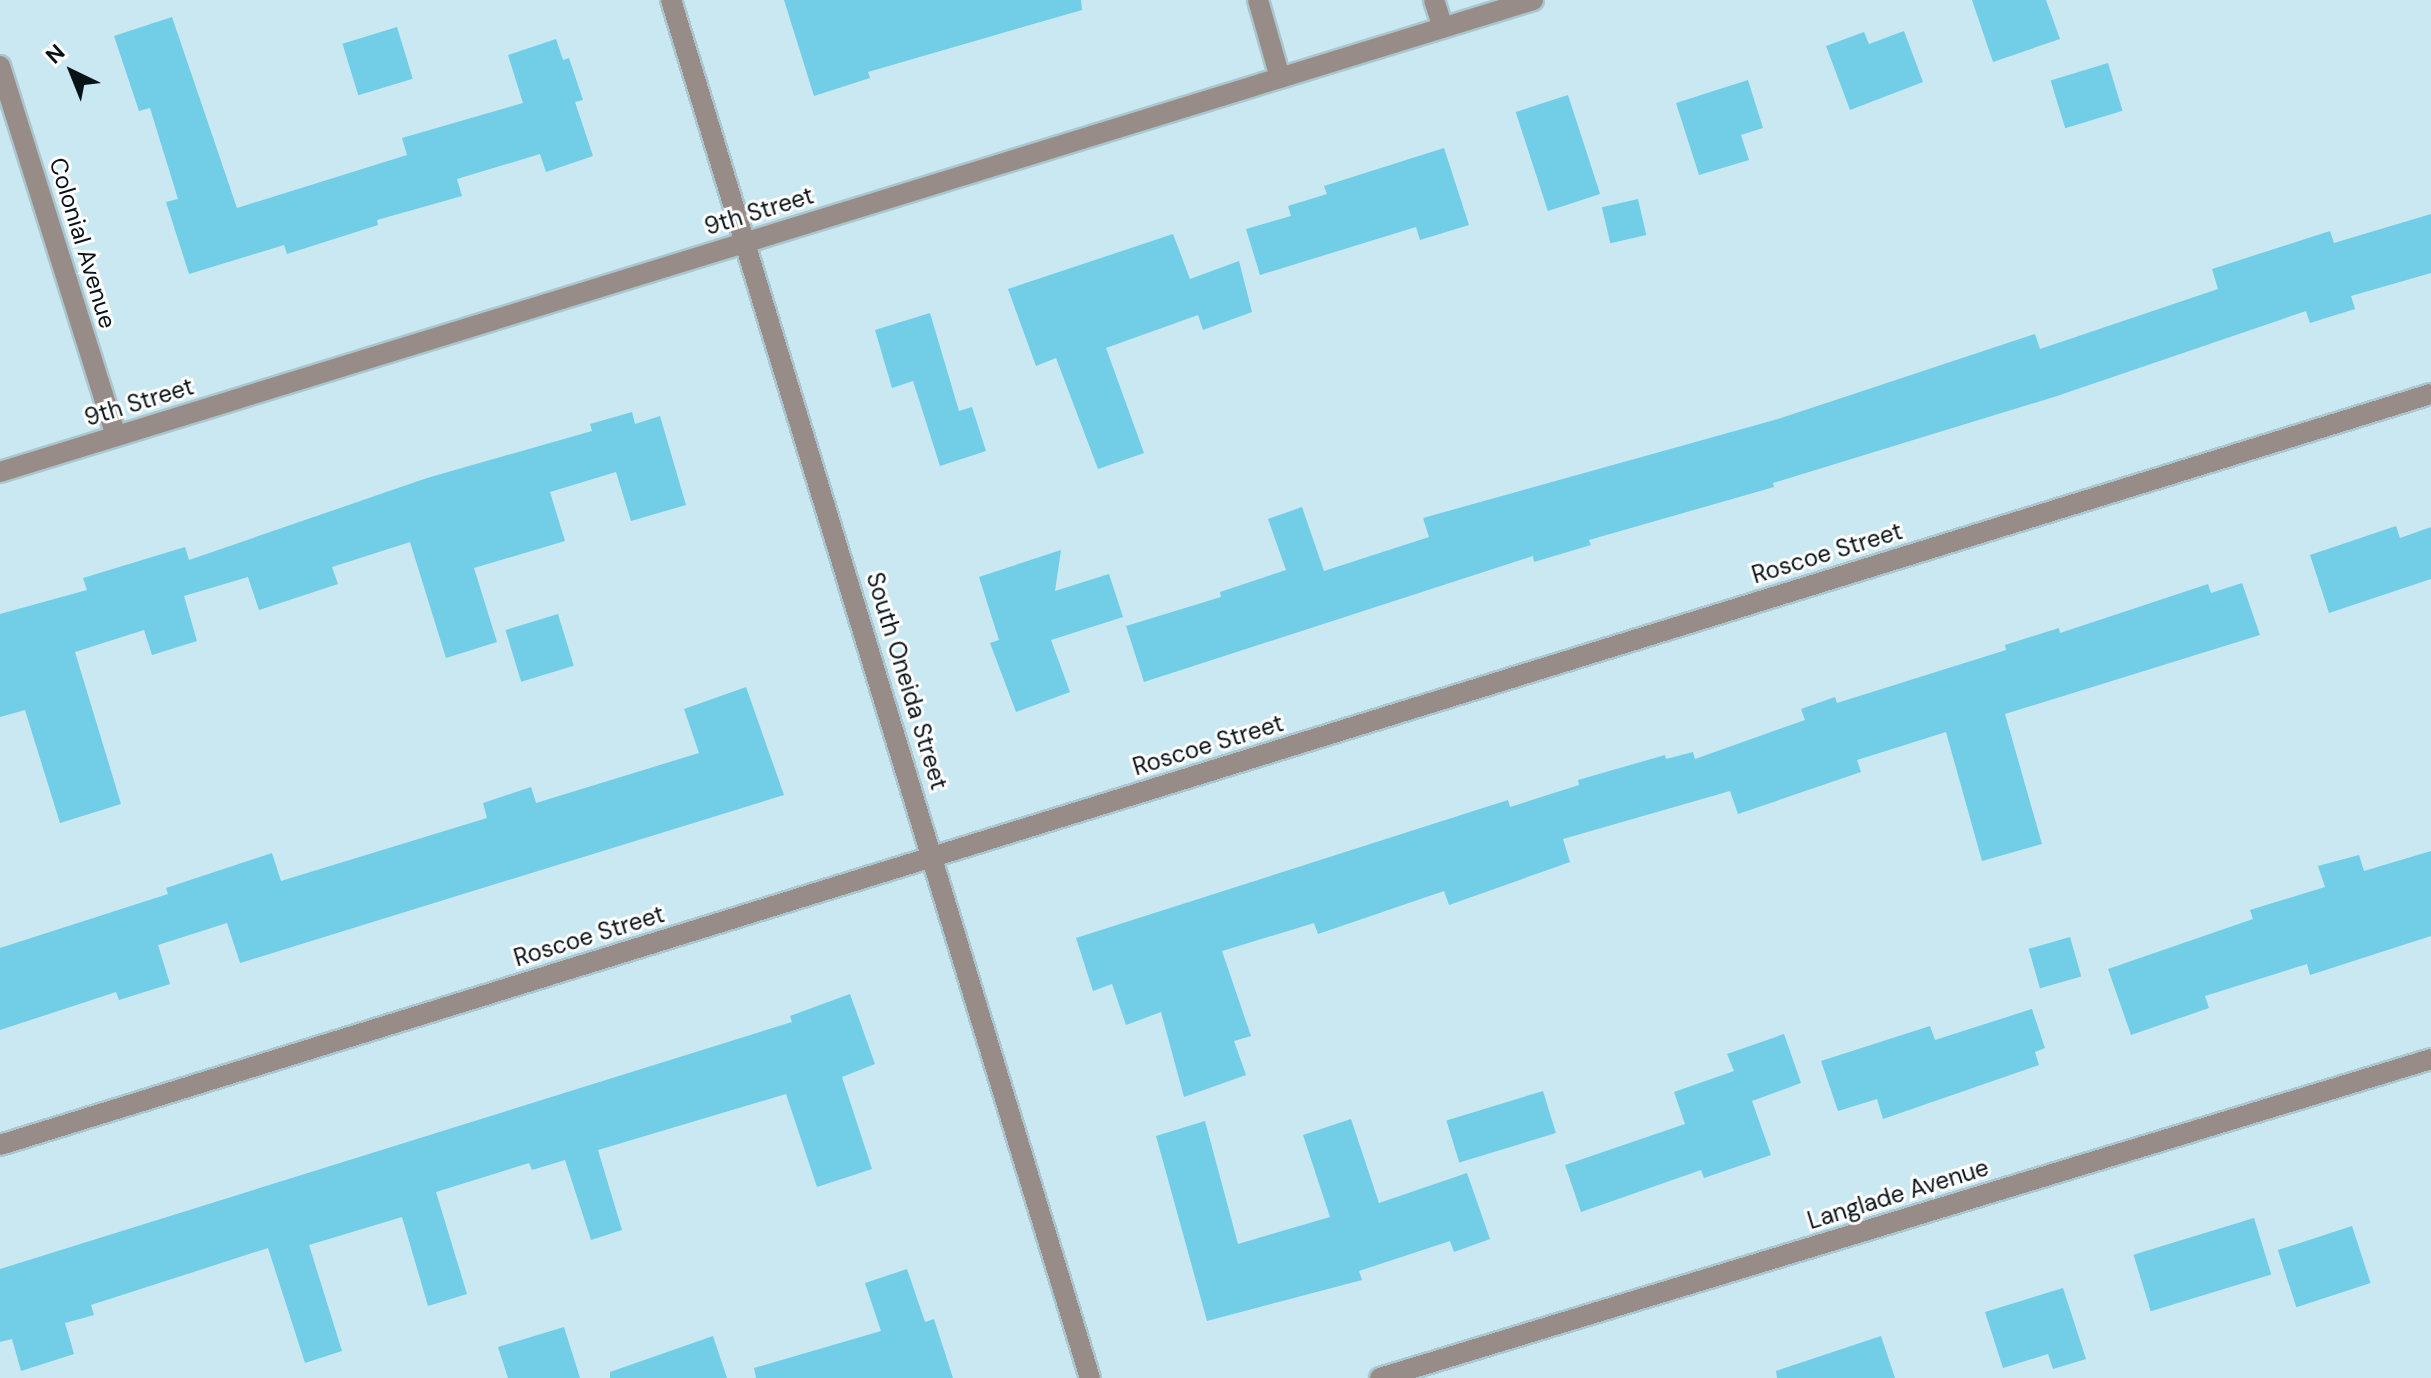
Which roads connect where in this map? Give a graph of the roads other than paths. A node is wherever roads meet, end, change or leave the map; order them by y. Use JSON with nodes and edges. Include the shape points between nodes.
{"nodes":[{"id":1,"x":671,"y":0,"type":"edge"},
{"id":2,"x":1258,"y":0,"type":"edge"},
{"id":3,"x":1434,"y":0,"type":"edge"},
{"id":4,"x":1533,"y":0,"type":"edge"},
{"id":5,"x":1443,"y":28,"type":"junction"},
{"id":6,"x":0,"y":66,"type":"edge"},
{"id":7,"x":1280,"y":78,"type":"junction"},
{"id":8,"x":747,"y":242,"type":"junction"},
{"id":9,"x":2431,"y":394,"type":"edge"},
{"id":10,"x":116,"y":436,"type":"junction"},
{"id":11,"x":0,"y":472,"type":"edge"},
{"id":12,"x":933,"y":857,"type":"junction"},
{"id":13,"x":2431,"y":1059,"type":"edge"},
{"id":14,"x":0,"y":1145,"type":"edge"},
{"id":15,"x":1090,"y":1378,"type":"edge"},
{"id":16,"x":1380,"y":1378,"type":"edge"}],
"edges":[{"from":1,"to":8,"type":"street","name":"South Oneida Street"},
{"from":2,"to":7,"type":"street"},
{"from":3,"to":5,"type":"street"},
{"from":4,"to":5,"type":"street","name":"9th Street"},
{"from":5,"to":7,"type":"street","name":"9th Street"},
{"from":6,"to":10,"type":"street","name":"Colonial Avenue"},
{"from":7,"to":8,"type":"street","name":"9th Street"},
{"from":8,"to":10,"type":"street","name":"9th Street"},
{"from":8,"to":12,"type":"street","name":"South Oneida Street"},
{"from":9,"to":12,"type":"street","name":"Roscoe Street"},
{"from":10,"to":11,"type":"street","name":"9th Street"},
{"from":12,"to":14,"type":"street","name":"Roscoe Street"},
{"from":12,"to":15,"type":"street","name":"South Oneida Street"},
{"from":13,"to":16,"type":"street","name":"Langlade Avenue"}]}
